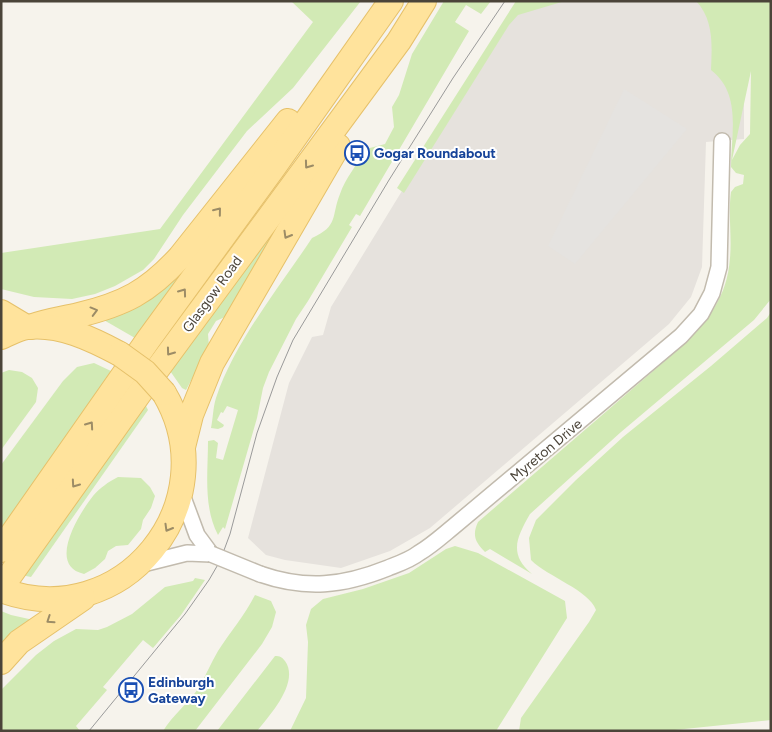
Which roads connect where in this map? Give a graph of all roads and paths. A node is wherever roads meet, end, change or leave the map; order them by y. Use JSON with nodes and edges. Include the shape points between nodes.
{"nodes":[{"id":1,"x":380,"y":1,"type":"edge"},
{"id":2,"x":391,"y":1,"type":"edge"},
{"id":3,"x":424,"y":1,"type":"edge"},
{"id":4,"x":399,"y":41,"type":"junction"},
{"id":5,"x":722,"y":140,"type":"dead end"},
{"id":6,"x":1,"y":312,"type":"edge"},
{"id":7,"x":28,"y":327,"type":"junction"},
{"id":8,"x":1,"y":337,"type":"edge"},
{"id":9,"x":184,"y":447,"type":"junction"},
{"id":10,"x":181,"y":492,"type":"junction"},
{"id":11,"x":1,"y":550,"type":"edge"},
{"id":12,"x":211,"y":554,"type":"junction"},
{"id":13,"x":139,"y":565,"type":"junction"},
{"id":14,"x":6,"y":591,"type":"edge"},
{"id":15,"x":91,"y":593,"type":"junction"},
{"id":16,"x":1,"y":662,"type":"edge"}],
"edges":[{"from":7,"to":1,"type":"main road","one_way":true,"via":[[124,301],[166,273]]},
{"from":11,"to":2,"type":"main road","name":"Glasgow Road","one_way":true},
{"from":3,"to":4,"type":"main road","name":"Glasgow Road"},
{"from":4,"to":9,"type":"main road","one_way":true,"via":[[212,363],[191,415]]},
{"from":4,"to":14,"type":"main road","name":"Glasgow Road","one_way":true,"via":[[139,394]]},
{"from":5,"to":12,"type":"street","name":"Myreton Drive","bridge":true,"via":[[719,267],[701,314],[681,336],[453,527],[418,554],[369,576],[340,583],[281,581]]},
{"from":6,"to":7,"type":"main road"},
{"from":7,"to":8,"type":"main road"},
{"from":7,"to":9,"type":"main road","bridge":true,"via":[[70,332],[88,338],[120,354],[145,372],[164,393]]},
{"from":9,"to":10,"type":"main road"},
{"from":10,"to":12,"type":"street","via":[[197,534]]},
{"from":10,"to":13,"type":"main road","one_way":true,"via":[[170,525]]},
{"from":12,"to":13,"type":"street","name":"Myreton Drive","via":[[187,553]]},
{"from":13,"to":15,"type":"main road","via":[[116,582]]},
{"from":14,"to":15,"type":"main road","via":[[37,599]]},
{"from":15,"to":16,"type":"main road","one_way":true,"via":[[19,642]]}]}
